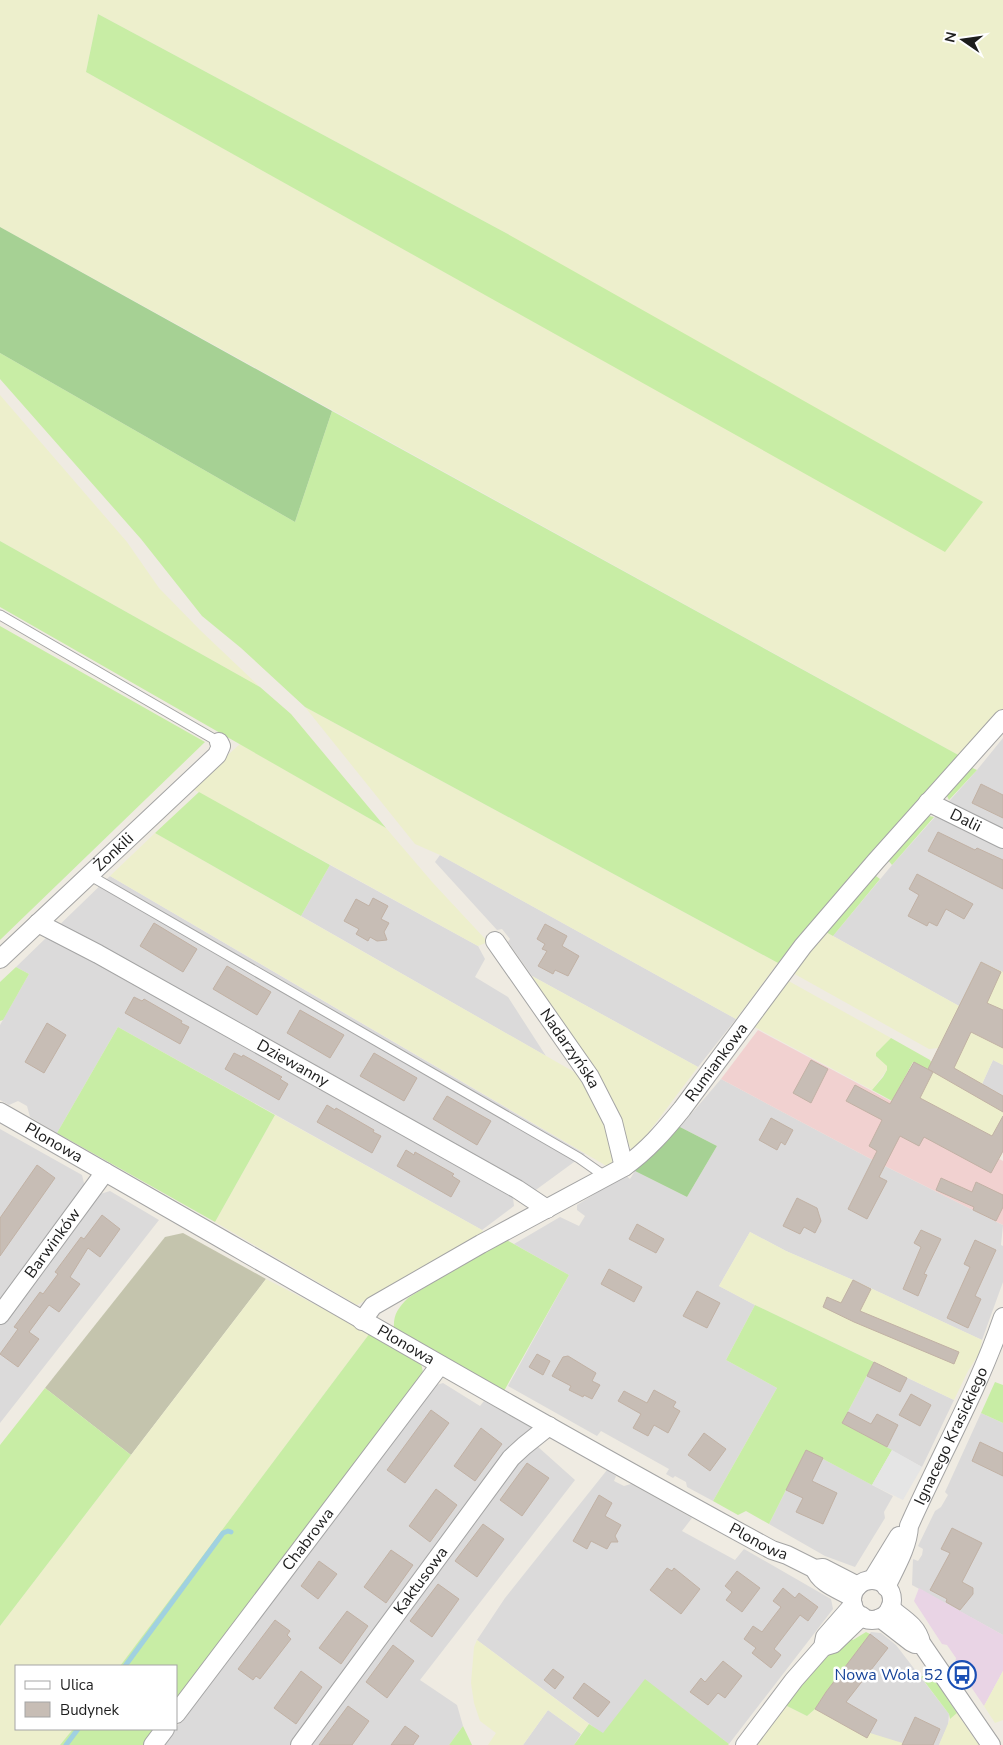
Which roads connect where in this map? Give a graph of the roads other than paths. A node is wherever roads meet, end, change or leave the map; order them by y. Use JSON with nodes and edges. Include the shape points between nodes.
{"nodes":[{"id":1,"x":0,"y":615,"type":"edge"},
{"id":2,"x":1003,"y":718,"type":"edge"},
{"id":3,"x":219,"y":742,"type":"joint"},
{"id":4,"x":928,"y":802,"type":"junction"},
{"id":5,"x":1003,"y":839,"type":"edge"},
{"id":6,"x":89,"y":875,"type":"junction"},
{"id":7,"x":38,"y":923,"type":"junction"},
{"id":8,"x":495,"y":941,"type":"dead end"},
{"id":9,"x":0,"y":959,"type":"edge"},
{"id":10,"x":0,"y":1112,"type":"edge"},
{"id":11,"x":624,"y":1167,"type":"junction"},
{"id":12,"x":105,"y":1172,"type":"junction"},
{"id":13,"x":606,"y":1177,"type":"junction"},
{"id":14,"x":547,"y":1209,"type":"junction"},
{"id":15,"x":0,"y":1315,"type":"edge"},
{"id":16,"x":1003,"y":1317,"type":"edge"},
{"id":17,"x":362,"y":1321,"type":"junction"},
{"id":18,"x":440,"y":1365,"type":"junction"},
{"id":19,"x":550,"y":1426,"type":"junction"},
{"id":20,"x":864,"y":1595,"type":"junction"},
{"id":21,"x":885,"y":1613,"type":"junction"},
{"id":22,"x":178,"y":1711,"type":"edge"},
{"id":23,"x":164,"y":1730,"type":"edge"},
{"id":24,"x":153,"y":1745,"type":"edge"},
{"id":25,"x":300,"y":1745,"type":"edge"},
{"id":26,"x":745,"y":1745,"type":"edge"},
{"id":27,"x":992,"y":1745,"type":"edge"}],
"edges":[{"from":1,"to":3,"type":"lane"},
{"from":2,"to":4,"type":"street","name":"Rumiankowa"},
{"from":3,"to":6,"type":"street","name":"Żonkili","via":[[221,749],[217,755]]},
{"from":4,"to":5,"type":"street","name":"Dalii"},
{"from":4,"to":11,"type":"street","name":"Rumiankowa","via":[[803,946],[665,1130]]},
{"from":6,"to":7,"type":"street","name":"Żonkili"},
{"from":6,"to":13,"type":"lane","via":[[579,1158]]},
{"from":7,"to":9,"type":"street","name":"Żonkili"},
{"from":7,"to":14,"type":"street","name":"Dziewanny"},
{"from":8,"to":11,"type":"street","name":"Nadarzyńska","via":[[590,1077],[613,1122]]},
{"from":10,"to":12,"type":"street","name":"Plonowa"},
{"from":11,"to":13,"type":"street","name":"Rumiankowa"},
{"from":12,"to":15,"type":"street","name":"Barwinków"},
{"from":12,"to":17,"type":"street","name":"Plonowa"},
{"from":13,"to":14,"type":"street","name":"Rumiankowa"},
{"from":14,"to":17,"type":"street","name":"Rumiankowa","via":[[373,1306]]},
{"from":16,"to":20,"type":"street","name":"Ignacego Krasickiego","via":[[992,1351],[909,1526],[902,1532]]},
{"from":17,"to":18,"type":"street","name":"Plonowa"},
{"from":18,"to":19,"type":"street","name":"Plonowa"},
{"from":18,"to":22,"type":"street","name":"Chabrowa"},
{"from":19,"to":20,"type":"street","name":"Plonowa","via":[[772,1550],[815,1569],[823,1568]]},
{"from":19,"to":25,"type":"street","name":"Kaktusowa","via":[[511,1458]]},
{"from":20,"to":21,"type":"street","via":[[872,1620]]},
{"from":20,"to":21,"type":"street","via":[[891,1595]]},
{"from":20,"to":26,"type":"street","name":"Ignacego Krasickiego","via":[[825,1636],[823,1647]]},
{"from":21,"to":27,"type":"street","via":[[910,1642],[921,1643]]},
{"from":23,"to":24,"type":"street"}]}
